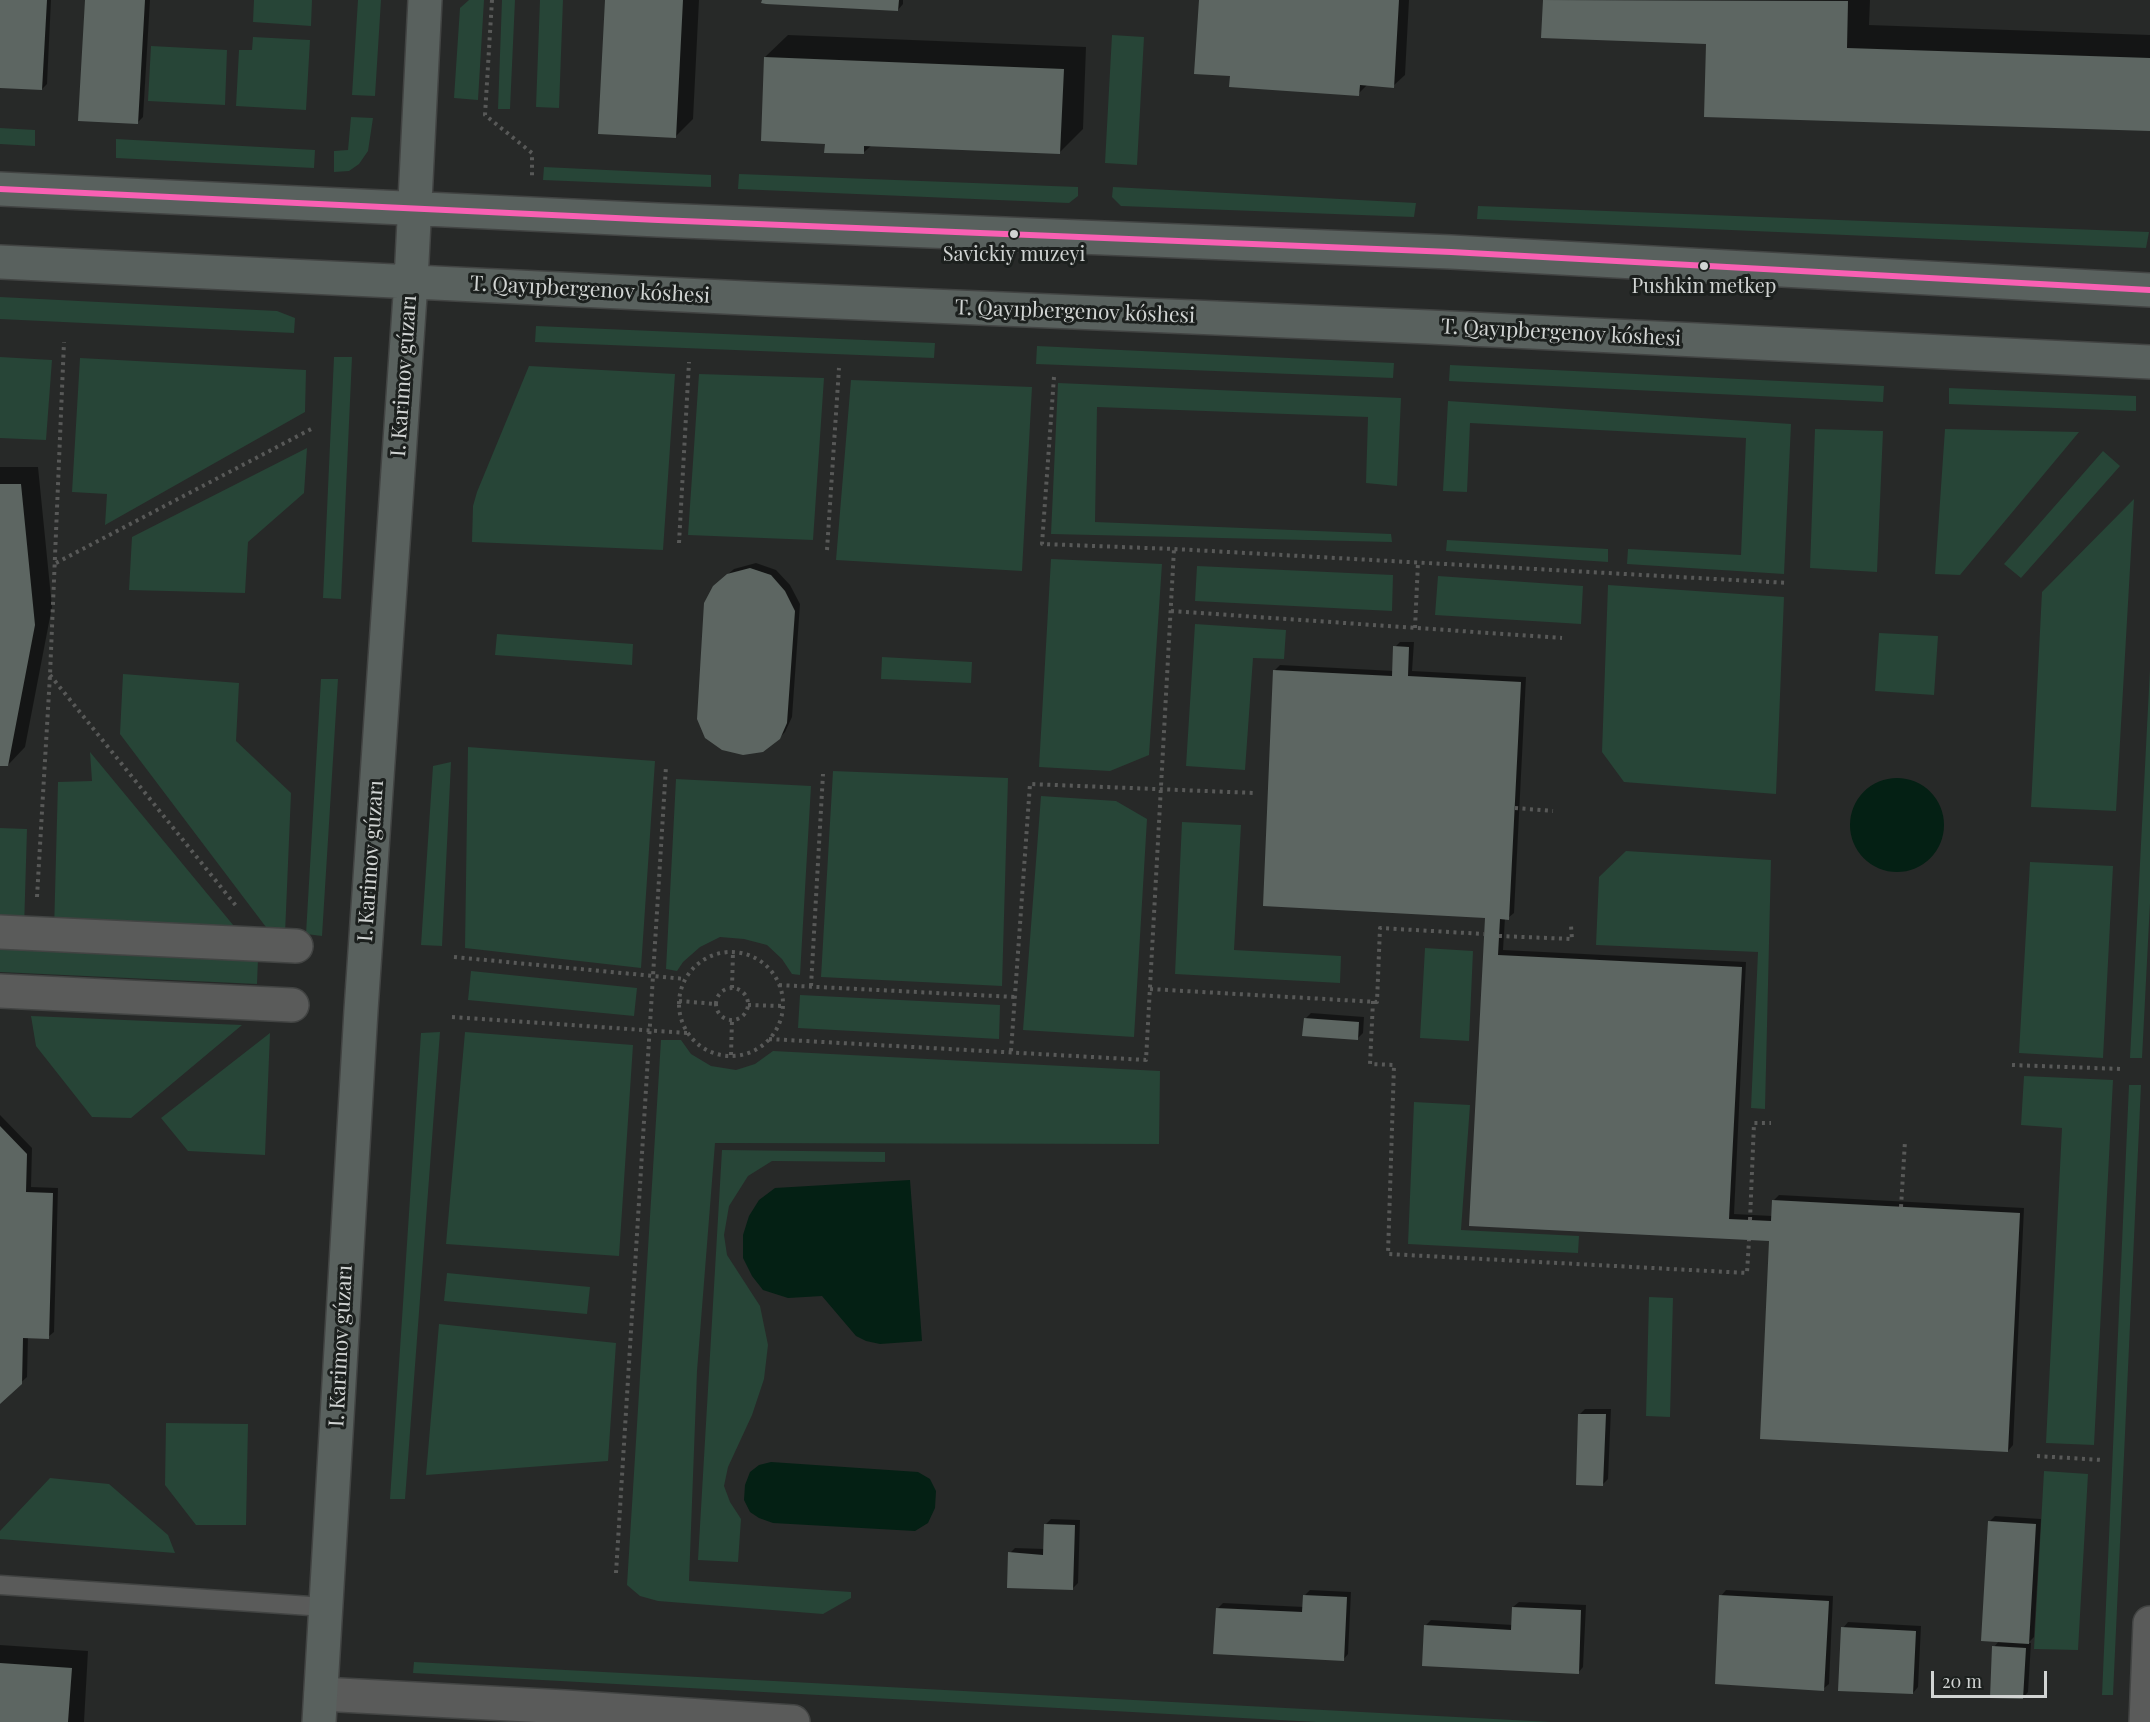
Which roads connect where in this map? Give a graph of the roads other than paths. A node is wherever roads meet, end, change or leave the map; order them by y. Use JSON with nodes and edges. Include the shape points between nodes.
{"nodes":[{"id":1,"x":425,"y":0,"type":"edge"},
{"id":2,"x":0,"y":189,"type":"edge"},
{"id":3,"x":415,"y":207,"type":"junction"},
{"id":4,"x":0,"y":262,"type":"edge"},
{"id":5,"x":411,"y":281,"type":"junction"},
{"id":6,"x":2150,"y":290,"type":"edge"},
{"id":7,"x":2150,"y":362,"type":"edge"},
{"id":8,"x":0,"y":932,"type":"edge"},
{"id":9,"x":282,"y":945,"type":"road end"},
{"id":10,"x":0,"y":991,"type":"edge"},
{"id":11,"x":292,"y":1005,"type":"dead end"},
{"id":12,"x":0,"y":1585,"type":"edge"},
{"id":13,"x":325,"y":1607,"type":"junction"},
{"id":14,"x":2150,"y":1623,"type":"edge"},
{"id":15,"x":320,"y":1708,"type":"edge"},
{"id":16,"x":793,"y":1722,"type":"edge"},
{"id":17,"x":2146,"y":1722,"type":"edge"}],
"edges":[{"from":1,"to":3,"type":"main road","name":"I. Karimov gúzarı"},
{"from":2,"to":3,"type":"main road"},
{"from":3,"to":5,"type":"main road","name":"I. Karimov gúzarı"},
{"from":3,"to":6,"type":"main road","via":[[1439,251]]},
{"from":4,"to":5,"type":"main road","name":"T. Qayıpbergenov kóshesi"},
{"from":5,"to":7,"type":"main road","name":"T. Qayıpbergenov kóshesi"},
{"from":5,"to":13,"type":"main road","name":"I. Karimov gúzarı","via":[[360,1011]]},
{"from":8,"to":9,"type":"street"},
{"from":10,"to":11,"type":"street"},
{"from":12,"to":13,"type":"lane"},
{"from":13,"to":15,"type":"main road","name":"I. Karimov gúzarı"},
{"from":14,"to":17,"type":"street"},
{"from":15,"to":16,"type":"street","via":[[565,1707]]}]}
